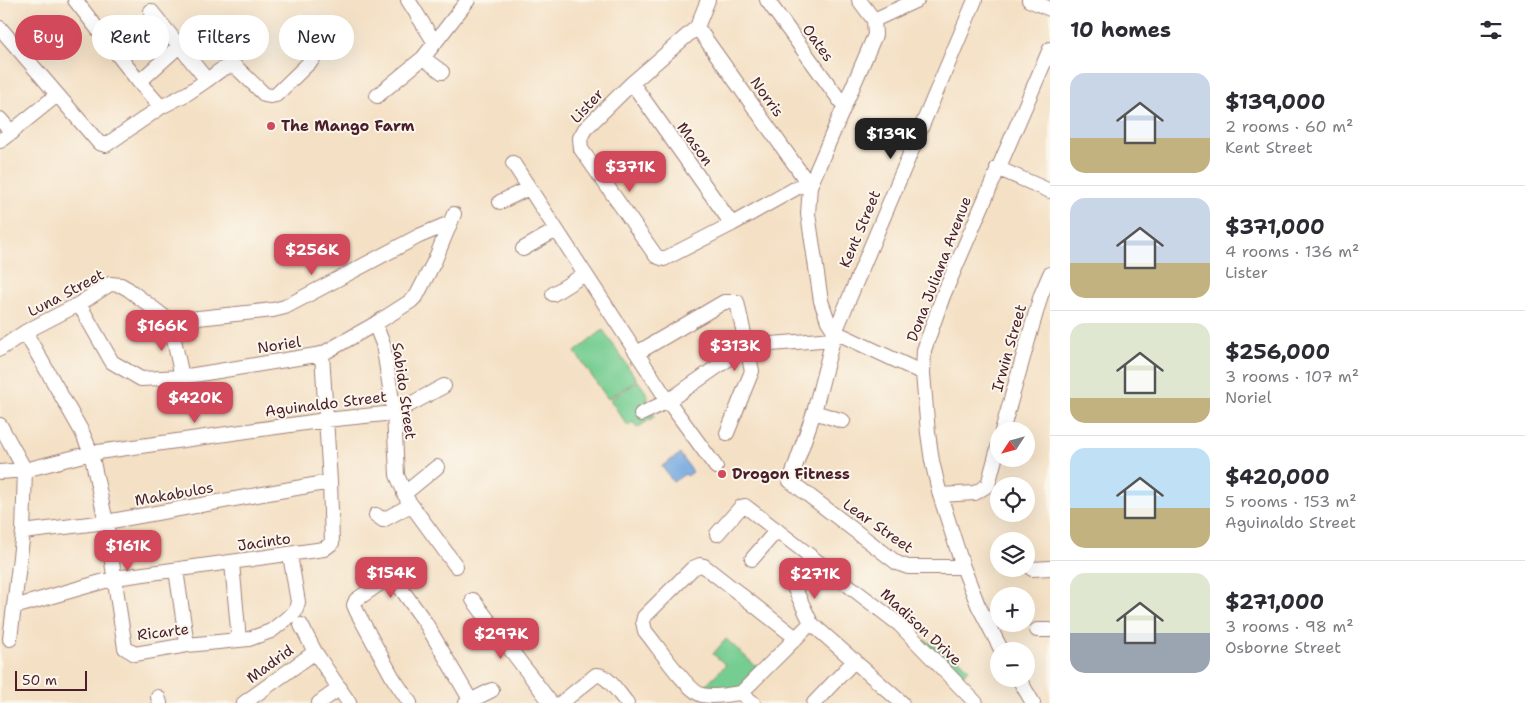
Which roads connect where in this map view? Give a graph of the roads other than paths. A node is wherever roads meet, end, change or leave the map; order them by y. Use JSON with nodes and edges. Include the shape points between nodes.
{"nodes":[{"id":1,"x":75,"y":0,"type":"edge"},
{"id":2,"x":408,"y":0,"type":"edge"},
{"id":3,"x":468,"y":0,"type":"edge"},
{"id":4,"x":708,"y":0,"type":"edge"},
{"id":5,"x":767,"y":0,"type":"edge"},
{"id":6,"x":859,"y":0,"type":"edge"},
{"id":7,"x":917,"y":0,"type":"edge"},
{"id":8,"x":975,"y":0,"type":"edge"},
{"id":9,"x":1029,"y":0,"type":"edge"},
{"id":10,"x":1050,"y":9,"type":"edge"},
{"id":11,"x":152,"y":11,"type":"dead end"},
{"id":12,"x":874,"y":20,"type":"junction"},
{"id":13,"x":697,"y":27,"type":"junction"},
{"id":14,"x":0,"y":28,"type":"edge"},
{"id":15,"x":435,"y":43,"type":"junction"},
{"id":16,"x":179,"y":45,"type":"edge"},
{"id":17,"x":179,"y":47,"type":"edge"},
{"id":18,"x":1050,"y":49,"type":"edge"},
{"id":19,"x":423,"y":58,"type":"junction"},
{"id":20,"x":192,"y":60,"type":"edge"},
{"id":21,"x":313,"y":60,"type":"edge"},
{"id":22,"x":442,"y":72,"type":"dead end"},
{"id":23,"x":208,"y":80,"type":"junction"},
{"id":24,"x":139,"y":82,"type":"junction"},
{"id":25,"x":632,"y":83,"type":"junction"},
{"id":26,"x":57,"y":95,"type":"junction"},
{"id":27,"x":377,"y":96,"type":"dead end"},
{"id":28,"x":844,"y":106,"type":"junction"},
{"id":29,"x":161,"y":107,"type":"junction"},
{"id":30,"x":0,"y":119,"type":"edge"},
{"id":31,"x":12,"y":133,"type":"junction"},
{"id":32,"x":0,"y":141,"type":"edge"},
{"id":33,"x":513,"y":163,"type":"dead end"},
{"id":34,"x":997,"y":168,"type":"junction"},
{"id":35,"x":809,"y":184,"type":"junction"},
{"id":36,"x":529,"y":188,"type":"junction"},
{"id":37,"x":1050,"y":191,"type":"edge"},
{"id":38,"x":500,"y":202,"type":"dead end"},
{"id":39,"x":732,"y":224,"type":"junction"},
{"id":40,"x":556,"y":230,"type":"junction"},
{"id":41,"x":523,"y":248,"type":"dead end"},
{"id":42,"x":585,"y":274,"type":"junction"},
{"id":43,"x":1050,"y":274,"type":"edge"},
{"id":44,"x":553,"y":294,"type":"dead end"},
{"id":45,"x":79,"y":304,"type":"junction"},
{"id":46,"x":170,"y":321,"type":"junction"},
{"id":47,"x":375,"y":324,"type":"junction"},
{"id":48,"x":25,"y":332,"type":"junction"},
{"id":49,"x":834,"y":336,"type":"junction"},
{"id":50,"x":746,"y":346,"type":"junction"},
{"id":51,"x":0,"y":349,"type":"edge"},
{"id":52,"x":637,"y":353,"type":"junction"},
{"id":53,"x":322,"y":354,"type":"junction"},
{"id":54,"x":923,"y":373,"type":"junction"},
{"id":55,"x":182,"y":377,"type":"junction"},
{"id":56,"x":444,"y":386,"type":"dead end"},
{"id":57,"x":668,"y":401,"type":"junction"},
{"id":58,"x":814,"y":412,"type":"junction"},
{"id":59,"x":394,"y":413,"type":"junction"},
{"id":60,"x":641,"y":414,"type":"dead end"},
{"id":61,"x":326,"y":420,"type":"junction"},
{"id":62,"x":843,"y":421,"type":"dead end"},
{"id":63,"x":1005,"y":422,"type":"edge"},
{"id":64,"x":0,"y":425,"type":"edge"},
{"id":65,"x":727,"y":433,"type":"dead end"},
{"id":66,"x":90,"y":453,"type":"junction"},
{"id":67,"x":438,"y":467,"type":"dead end"},
{"id":68,"x":716,"y":467,"type":"dead end"},
{"id":69,"x":25,"y":470,"type":"junction"},
{"id":70,"x":0,"y":472,"type":"edge"},
{"id":71,"x":330,"y":482,"type":"junction"},
{"id":72,"x":990,"y":489,"type":"edge"},
{"id":73,"x":940,"y":495,"type":"junction"},
{"id":74,"x":408,"y":500,"type":"junction"},
{"id":75,"x":376,"y":515,"type":"dead end"},
{"id":76,"x":106,"y":522,"type":"junction"},
{"id":77,"x":777,"y":530,"type":"junction"},
{"id":78,"x":24,"y":532,"type":"junction"},
{"id":79,"x":717,"y":534,"type":"dead end"},
{"id":80,"x":290,"y":555,"type":"junction"},
{"id":81,"x":811,"y":558,"type":"junction"},
{"id":82,"x":752,"y":560,"type":"dead end"},
{"id":83,"x":232,"y":562,"type":"junction"},
{"id":84,"x":456,"y":566,"type":"dead end"},
{"id":85,"x":963,"y":568,"type":"junction"},
{"id":86,"x":1050,"y":568,"type":"edge"},
{"id":87,"x":1035,"y":569,"type":"edge"},
{"id":88,"x":176,"y":570,"type":"junction"},
{"id":89,"x":115,"y":578,"type":"junction"},
{"id":90,"x":473,"y":600,"type":"dead end"},
{"id":91,"x":14,"y":607,"type":"junction"},
{"id":92,"x":811,"y":623,"type":"junction"},
{"id":93,"x":301,"y":625,"type":"dead end"},
{"id":94,"x":796,"y":638,"type":"junction"},
{"id":95,"x":10,"y":640,"type":"dead end"},
{"id":96,"x":239,"y":640,"type":"junction"},
{"id":97,"x":997,"y":642,"type":"edge"},
{"id":98,"x":187,"y":645,"type":"junction"},
{"id":99,"x":315,"y":652,"type":"junction"},
{"id":100,"x":855,"y":660,"type":"junction"},
{"id":101,"x":1022,"y":687,"type":"edge"},
{"id":102,"x":340,"y":688,"type":"junction"},
{"id":103,"x":492,"y":690,"type":"dead end"},
{"id":104,"x":741,"y":693,"type":"junction"},
{"id":105,"x":1028,"y":701,"type":"edge"},
{"id":106,"x":469,"y":702,"type":"edge"},
{"id":107,"x":898,"y":702,"type":"edge"},
{"id":108,"x":244,"y":703,"type":"edge"},
{"id":109,"x":319,"y":703,"type":"edge"},
{"id":110,"x":349,"y":703,"type":"edge"},
{"id":111,"x":410,"y":703,"type":"edge"},
{"id":112,"x":551,"y":703,"type":"edge"},
{"id":113,"x":561,"y":703,"type":"edge"},
{"id":114,"x":627,"y":703,"type":"edge"},
{"id":115,"x":753,"y":703,"type":"edge"},
{"id":116,"x":814,"y":703,"type":"edge"},
{"id":117,"x":976,"y":703,"type":"edge"}],
"edges":[{"from":1,"to":24,"type":"street"},
{"from":2,"to":15,"type":"street"},
{"from":3,"to":15,"type":"street"},
{"from":4,"to":13,"type":"street","name":"Lister"},
{"from":5,"to":28,"type":"street","name":"Oates"},
{"from":6,"to":12,"type":"street"},
{"from":7,"to":12,"type":"street"},
{"from":8,"to":49,"type":"street","name":"Kent Street"},
{"from":9,"to":10,"type":"street"},
{"from":11,"to":16,"type":"street"},
{"from":12,"to":28,"type":"street","via":[[875,35]]},
{"from":13,"to":25,"type":"street","name":"Lister"},
{"from":13,"to":35,"type":"street","name":"Norris"},
{"from":14,"to":26,"type":"street"},
{"from":15,"to":19,"type":"street"},
{"from":17,"to":24,"type":"street"},
{"from":18,"to":34,"type":"street","name":"Dona Juliana Avenue"},
{"from":19,"to":22,"type":"street"},
{"from":19,"to":27,"type":"street"},
{"from":20,"to":23,"type":"street"},
{"from":21,"to":23,"type":"street","via":[[271,96],[236,67],[227,66]]},
{"from":23,"to":29,"type":"street"},
{"from":24,"to":29,"type":"street"},
{"from":25,"to":39,"type":"street","name":"Mason"},
{"from":25,"to":39,"type":"street","name":"Lister","via":[[585,129],[580,144],[656,256],[668,258]]},
{"from":26,"to":29,"type":"street","via":[[99,143],[109,144]]},
{"from":26,"to":31,"type":"street"},
{"from":28,"to":35,"type":"street"},
{"from":30,"to":31,"type":"street"},
{"from":31,"to":32,"type":"street"},
{"from":33,"to":36,"type":"street"},
{"from":34,"to":37,"type":"street"},
{"from":34,"to":54,"type":"street","name":"Dona Juliana Avenue","via":[[928,333]]},
{"from":35,"to":39,"type":"street","name":"Lister"},
{"from":35,"to":49,"type":"street","via":[[808,214],[821,301]]},
{"from":36,"to":38,"type":"street"},
{"from":36,"to":40,"type":"street"},
{"from":40,"to":41,"type":"street"},
{"from":40,"to":42,"type":"street"},
{"from":42,"to":44,"type":"street"},
{"from":42,"to":52,"type":"street"},
{"from":43,"to":63,"type":"street","name":"Irwin Street","via":[[1041,294]]},
{"from":45,"to":46,"type":"street","name":"Luna Street","via":[[110,284],[121,285]]},
{"from":45,"to":48,"type":"street","name":"Luna Street"},
{"from":45,"to":55,"type":"street","name":"Noriel","via":[[112,362],[141,379]]},
{"from":46,"to":47,"type":"street","name":"Noriel","via":[[285,307],[452,218],[417,295]]},
{"from":46,"to":55,"type":"street"},
{"from":47,"to":53,"type":"street","name":"Noriel"},
{"from":47,"to":59,"type":"street","name":"Sabido Street","via":[[383,344]]},
{"from":48,"to":51,"type":"street","name":"Luna Street"},
{"from":48,"to":66,"type":"street","name":"Ricarte","via":[[82,432]]},
{"from":49,"to":50,"type":"street"},
{"from":49,"to":54,"type":"street"},
{"from":49,"to":58,"type":"street","name":"Lear Street"},
{"from":50,"to":52,"type":"street","via":[[737,302],[724,302]]},
{"from":50,"to":57,"type":"street"},
{"from":50,"to":65,"type":"street","via":[[752,371]]},
{"from":52,"to":57,"type":"street"},
{"from":53,"to":55,"type":"street","name":"Noriel"},
{"from":53,"to":61,"type":"street","name":"Jacinto"},
{"from":54,"to":73,"type":"street","name":"Dona Juliana Avenue","via":[[932,462]]},
{"from":56,"to":59,"type":"street","name":"Aguinaldo Street"},
{"from":57,"to":60,"type":"street"},
{"from":57,"to":68,"type":"street"},
{"from":58,"to":62,"type":"street"},
{"from":58,"to":85,"type":"street","name":"Lear Street","via":[[790,481],[897,563],[908,567]]},
{"from":59,"to":61,"type":"street","name":"Aguinaldo Street"},
{"from":59,"to":74,"type":"street","name":"Sabido Street","via":[[397,475]]},
{"from":61,"to":66,"type":"street","name":"Aguinaldo Street"},
{"from":61,"to":71,"type":"street","name":"Jacinto"},
{"from":64,"to":69,"type":"street"},
{"from":66,"to":69,"type":"street","name":"Aguinaldo Street"},
{"from":66,"to":76,"type":"street","name":"Ricarte"},
{"from":67,"to":74,"type":"street"},
{"from":69,"to":70,"type":"street","name":"Aguinaldo Street"},
{"from":69,"to":78,"type":"street"},
{"from":71,"to":76,"type":"street","name":"Makabulos"},
{"from":71,"to":80,"type":"street","name":"Jacinto","via":[[332,542],[324,549]]},
{"from":72,"to":73,"type":"street"},
{"from":73,"to":85,"type":"street","name":"Dona Juliana Avenue"},
{"from":74,"to":75,"type":"street","via":[[383,520]]},
{"from":74,"to":84,"type":"street","name":"Sabido Street"},
{"from":76,"to":78,"type":"street","name":"Makabulos"},
{"from":76,"to":89,"type":"street","name":"Ricarte"},
{"from":77,"to":79,"type":"street","name":"Madison Drive","via":[[741,506]]},
{"from":77,"to":81,"type":"street","name":"Madison Drive"},
{"from":77,"to":82,"type":"street"},
{"from":78,"to":91,"type":"street"},
{"from":80,"to":83,"type":"street","name":"Jacinto"},
{"from":80,"to":96,"type":"street","name":"Ricarte","via":[[298,602],[295,612],[271,631]]},
{"from":81,"to":92,"type":"street","via":[[793,585]]},
{"from":81,"to":117,"type":"street","name":"Madison Drive","via":[[900,626]]},
{"from":83,"to":88,"type":"street","name":"Jacinto"},
{"from":83,"to":96,"type":"street"},
{"from":85,"to":97,"type":"street","name":"Dona Juliana Avenue"},
{"from":86,"to":87,"type":"street"},
{"from":88,"to":89,"type":"street","name":"Jacinto"},
{"from":88,"to":98,"type":"street"},
{"from":89,"to":91,"type":"street","name":"Jacinto"},
{"from":89,"to":98,"type":"street","name":"Ricarte","via":[[125,648],[135,654]]},
{"from":90,"to":112,"type":"street"},
{"from":91,"to":95,"type":"street"},
{"from":92,"to":94,"type":"street"},
{"from":92,"to":100,"type":"street"},
{"from":93,"to":99,"type":"street"},
{"from":94,"to":104,"type":"street"},
{"from":94,"to":104,"type":"street","via":[[700,565],[693,568],[644,617],[645,631],[690,688],[701,695]]},
{"from":96,"to":98,"type":"street","name":"Ricarte"},
{"from":99,"to":102,"type":"street"},
{"from":99,"to":108,"type":"street","name":"Madrid"},
{"from":100,"to":107,"type":"street"},
{"from":100,"to":116,"type":"street"},
{"from":101,"to":105,"type":"street"},
{"from":102,"to":109,"type":"street"},
{"from":102,"to":110,"type":"street"},
{"from":103,"to":106,"type":"street"},
{"from":104,"to":115,"type":"street"},
{"from":106,"to":111,"type":"street","via":[[425,622],[397,583],[385,580],[354,604]]},
{"from":113,"to":114,"type":"street","via":[[596,675],[603,675]]}]}
